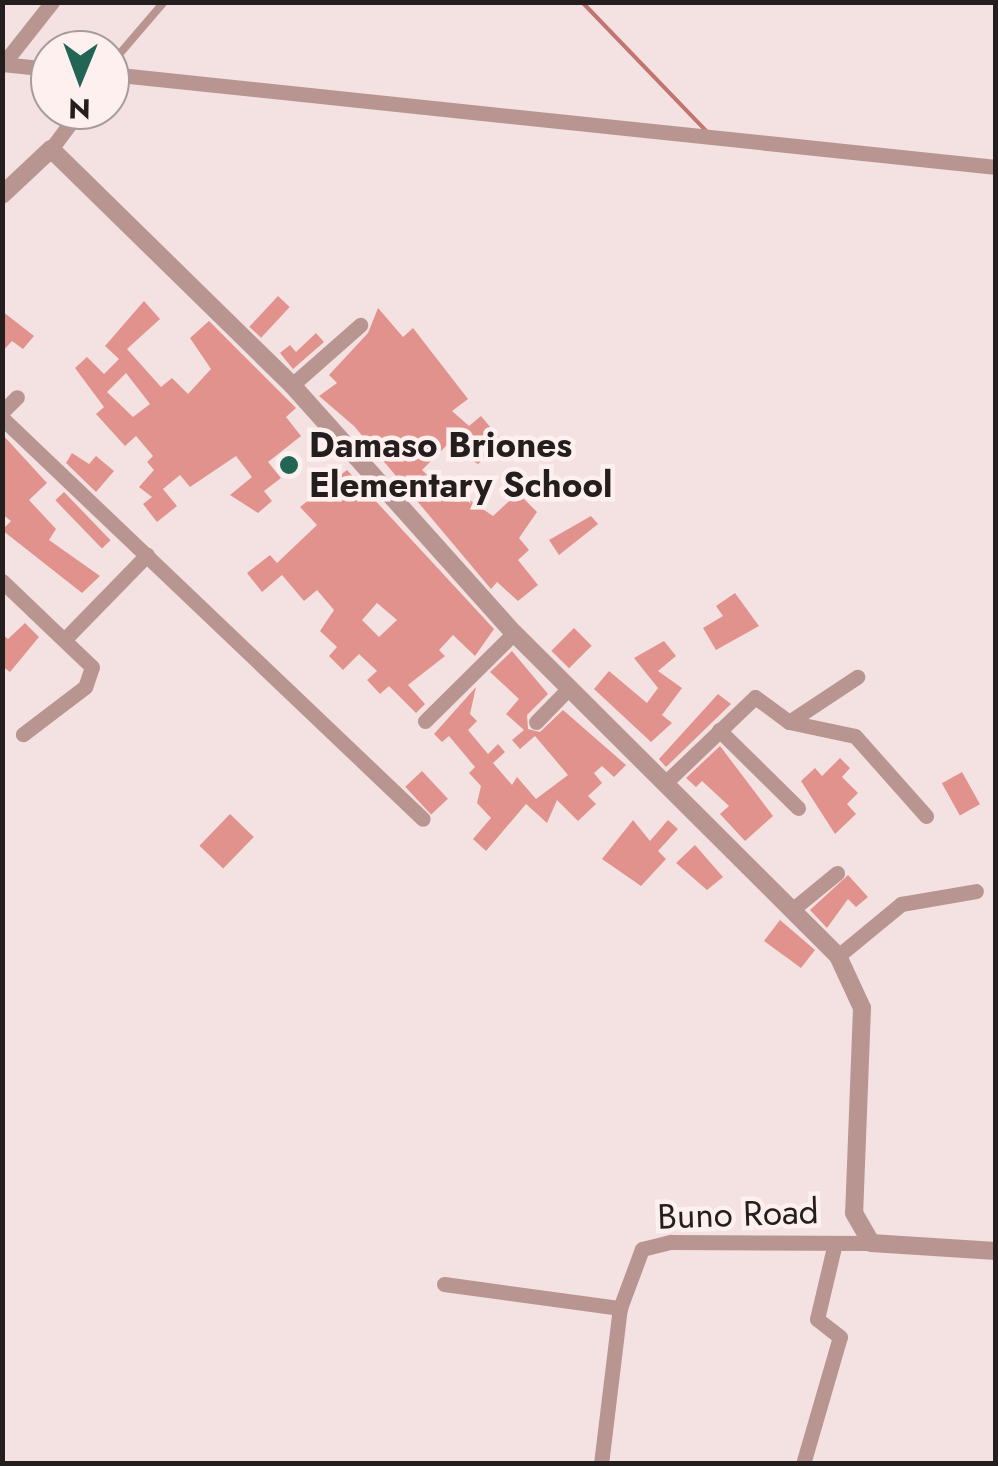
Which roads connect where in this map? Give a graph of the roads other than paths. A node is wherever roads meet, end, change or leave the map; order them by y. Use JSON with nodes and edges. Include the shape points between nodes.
{"nodes":[{"id":1,"x":52,"y":2,"type":"edge"},
{"id":2,"x":164,"y":2,"type":"edge"},
{"id":3,"x":130,"y":42,"type":"edge"},
{"id":4,"x":3,"y":64,"type":"edge"},
{"id":5,"x":30,"y":67,"type":"edge"},
{"id":6,"x":130,"y":76,"type":"edge"},
{"id":7,"x":65,"y":130,"type":"edge"},
{"id":8,"x":51,"y":149,"type":"junction"},
{"id":9,"x":996,"y":167,"type":"edge"},
{"id":10,"x":2,"y":195,"type":"edge"},
{"id":11,"x":360,"y":325,"type":"dead end"},
{"id":12,"x":292,"y":386,"type":"junction"},
{"id":13,"x":18,"y":397,"type":"dead end"},
{"id":14,"x":2,"y":415,"type":"edge"},
{"id":15,"x":146,"y":555,"type":"junction"},
{"id":16,"x":2,"y":581,"type":"edge"},
{"id":17,"x":514,"y":633,"type":"junction"},
{"id":18,"x":64,"y":640,"type":"junction"},
{"id":19,"x":858,"y":677,"type":"dead end"},
{"id":20,"x":570,"y":688,"type":"junction"},
{"id":21,"x":425,"y":721,"type":"dead end"},
{"id":22,"x":536,"y":722,"type":"dead end"},
{"id":23,"x":789,"y":722,"type":"junction"},
{"id":24,"x":719,"y":730,"type":"junction"},
{"id":25,"x":23,"y":734,"type":"dead end"},
{"id":26,"x":665,"y":782,"type":"junction"},
{"id":27,"x":798,"y":808,"type":"dead end"},
{"id":28,"x":926,"y":816,"type":"dead end"},
{"id":29,"x":422,"y":819,"type":"dead end"},
{"id":30,"x":836,"y":873,"type":"dead end"},
{"id":31,"x":976,"y":891,"type":"dead end"},
{"id":32,"x":794,"y":910,"type":"junction"},
{"id":33,"x":838,"y":956,"type":"junction"},
{"id":34,"x":836,"y":1243,"type":"junction"},
{"id":35,"x":872,"y":1243,"type":"junction"},
{"id":36,"x":996,"y":1250,"type":"edge"},
{"id":37,"x":444,"y":1284,"type":"dead end"},
{"id":38,"x":620,"y":1308,"type":"junction"},
{"id":39,"x":600,"y":1464,"type":"edge"},
{"id":40,"x":804,"y":1464,"type":"edge"}],
"edges":[{"from":1,"to":4,"type":"street"},
{"from":2,"to":3,"type":"lane"},
{"from":4,"to":5,"type":"street"},
{"from":6,"to":9,"type":"street"},
{"from":7,"to":8,"type":"street"},
{"from":8,"to":10,"type":"street"},
{"from":8,"to":12,"type":"street"},
{"from":11,"to":12,"type":"street"},
{"from":12,"to":17,"type":"street"},
{"from":13,"to":14,"type":"street"},
{"from":14,"to":15,"type":"street"},
{"from":15,"to":18,"type":"street"},
{"from":15,"to":29,"type":"street"},
{"from":16,"to":18,"type":"street"},
{"from":17,"to":20,"type":"street"},
{"from":17,"to":21,"type":"street"},
{"from":18,"to":25,"type":"street","via":[[92,667],[92,681]]},
{"from":19,"to":23,"type":"street"},
{"from":20,"to":22,"type":"street"},
{"from":20,"to":26,"type":"street"},
{"from":23,"to":24,"type":"street","via":[[755,696]]},
{"from":23,"to":28,"type":"street","via":[[855,736]]},
{"from":24,"to":26,"type":"street"},
{"from":24,"to":27,"type":"street"},
{"from":26,"to":32,"type":"street"},
{"from":30,"to":32,"type":"street"},
{"from":31,"to":33,"type":"street","via":[[901,904]]},
{"from":32,"to":33,"type":"street"},
{"from":33,"to":35,"type":"street","via":[[862,1008],[849,1191]]},
{"from":34,"to":35,"type":"street","name":"Buno Road"},
{"from":34,"to":38,"type":"street","name":"Buno Road","via":[[651,1246],[634,1257]]},
{"from":34,"to":40,"type":"street","via":[[817,1318],[840,1336]]},
{"from":35,"to":36,"type":"street","name":"Buno Road"},
{"from":37,"to":38,"type":"street"},
{"from":38,"to":39,"type":"street","name":"Buno Road"}]}
